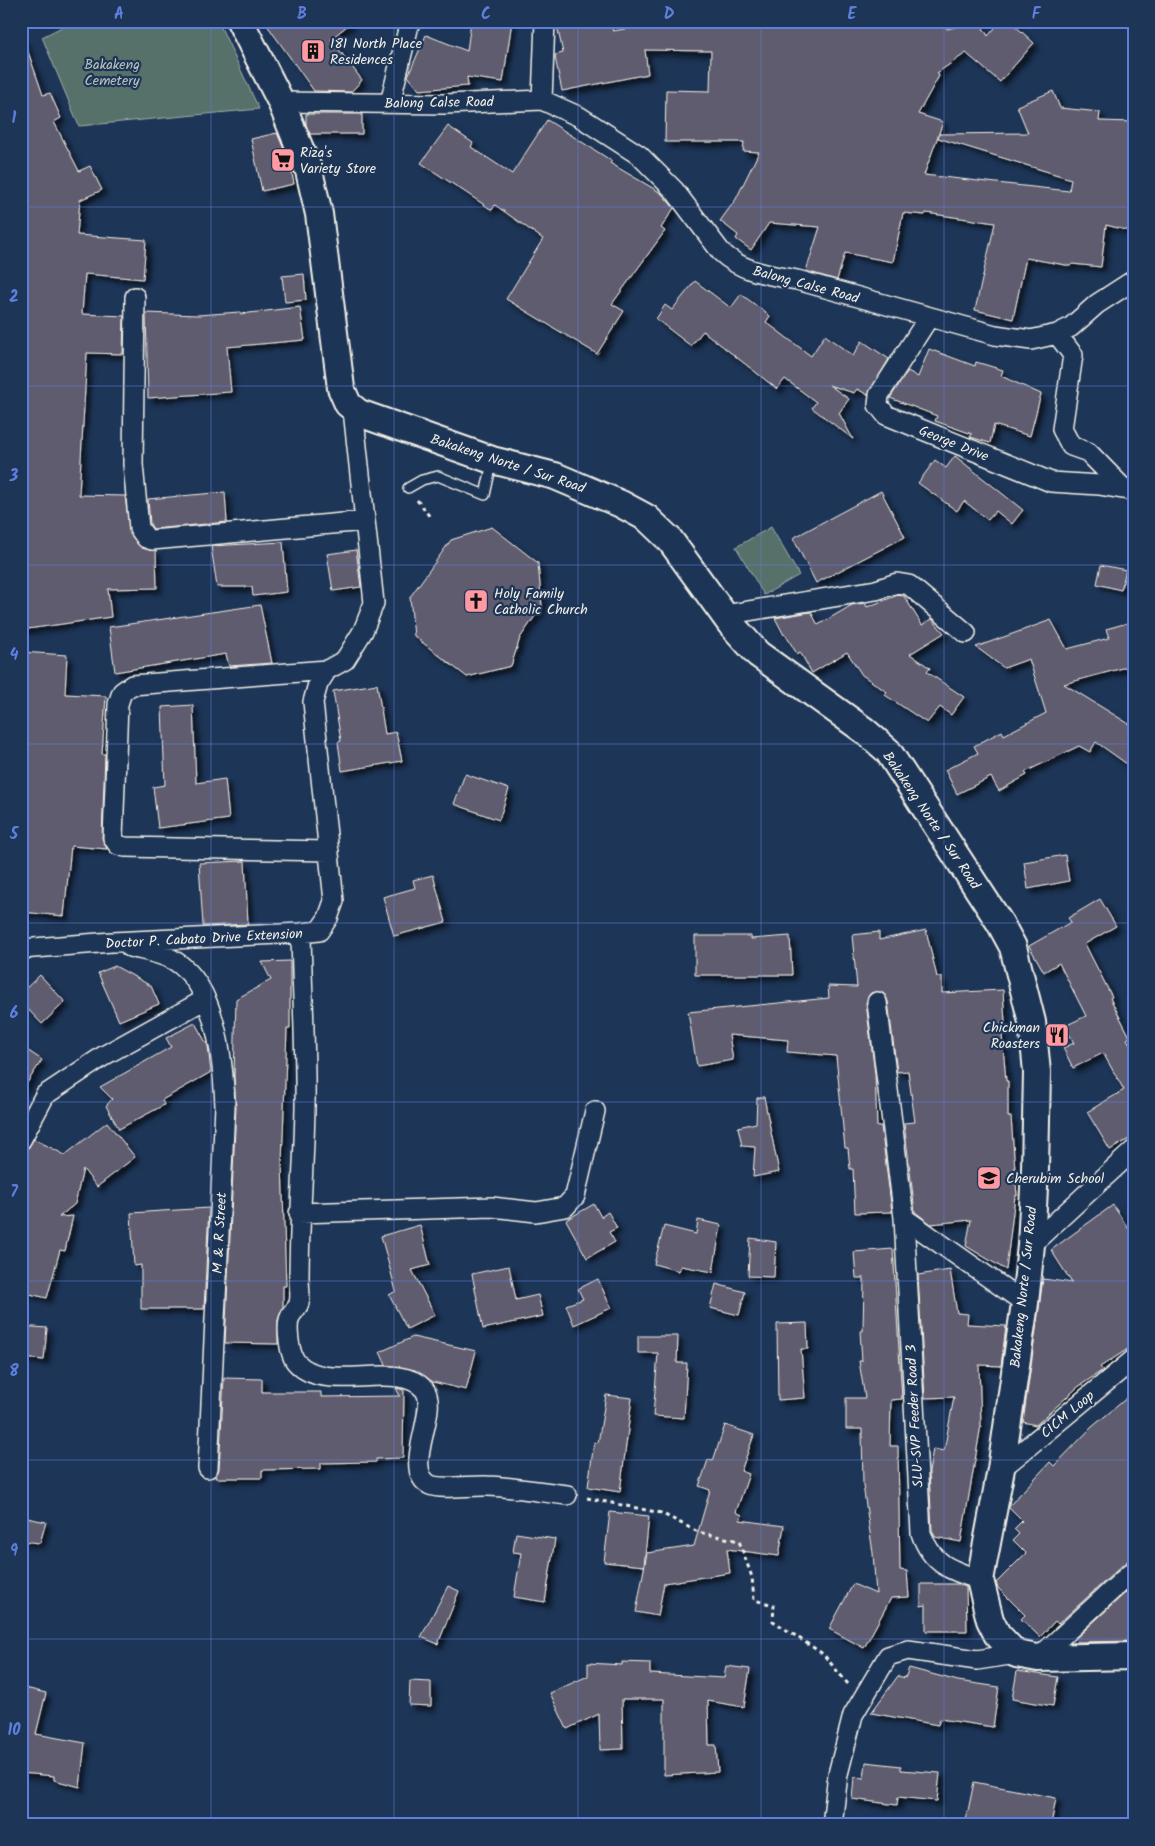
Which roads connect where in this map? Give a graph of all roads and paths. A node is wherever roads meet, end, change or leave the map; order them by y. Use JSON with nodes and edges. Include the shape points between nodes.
{"nodes":[{"id":1,"x":240,"y":21,"type":"edge"},
{"id":2,"x":410,"y":21,"type":"edge"},
{"id":3,"x":545,"y":21,"type":"edge"},
{"id":4,"x":542,"y":100,"type":"junction"},
{"id":5,"x":281,"y":102,"type":"junction"},
{"id":6,"x":390,"y":103,"type":"junction"},
{"id":7,"x":1134,"y":280,"type":"edge"},
{"id":8,"x":134,"y":297,"type":"dead end"},
{"id":9,"x":928,"y":317,"type":"junction"},
{"id":10,"x":1057,"y":334,"type":"junction"},
{"id":11,"x":353,"y":410,"type":"junction"},
{"id":12,"x":492,"y":460,"type":"junction"},
{"id":13,"x":408,"y":488,"type":"dead end"},
{"id":14,"x":1129,"y":490,"type":"edge"},
{"id":15,"x":365,"y":521,"type":"junction"},
{"id":16,"x":724,"y":615,"type":"junction"},
{"id":17,"x":966,"y":633,"type":"dead end"},
{"id":18,"x":328,"y":670,"type":"junction"},
{"id":19,"x":329,"y":851,"type":"junction"},
{"id":20,"x":301,"y":934,"type":"junction"},
{"id":21,"x":112,"y":942,"type":"junction"},
{"id":22,"x":21,"y":949,"type":"edge"},
{"id":23,"x":204,"y":1000,"type":"junction"},
{"id":24,"x":877,"y":1002,"type":"dead end"},
{"id":25,"x":595,"y":1111,"type":"dead end"},
{"id":26,"x":21,"y":1140,"type":"edge"},
{"id":27,"x":1134,"y":1150,"type":"edge"},
{"id":28,"x":300,"y":1213,"type":"junction"},
{"id":29,"x":904,"y":1218,"type":"junction"},
{"id":30,"x":1031,"y":1245,"type":"junction"},
{"id":31,"x":1025,"y":1302,"type":"junction"},
{"id":32,"x":1134,"y":1359,"type":"edge"},
{"id":33,"x":208,"y":1468,"type":"dead end"},
{"id":34,"x":1001,"y":1469,"type":"junction"},
{"id":35,"x":568,"y":1495,"type":"joint"},
{"id":36,"x":1134,"y":1570,"type":"edge"},
{"id":37,"x":980,"y":1580,"type":"junction"},
{"id":38,"x":1027,"y":1656,"type":"junction"},
{"id":39,"x":1134,"y":1656,"type":"edge"},
{"id":40,"x":867,"y":1692,"type":"junction"},
{"id":41,"x":832,"y":1825,"type":"edge"}],
"edges":[{"from":1,"to":5,"type":"main road"},
{"from":2,"to":6,"type":"street"},
{"from":3,"to":4,"type":"street"},
{"from":4,"to":6,"type":"street","name":"Balong Calse Road"},
{"from":4,"to":9,"type":"street","name":"Balong Calse Road","via":[[580,117],[639,155],[665,179],[730,260],[757,272]]},
{"from":5,"to":6,"type":"street","name":"Balong Calse Road"},
{"from":5,"to":11,"type":"main road","via":[[309,171],[318,214],[341,388]]},
{"from":7,"to":10,"type":"street","name":"Balong Calse Road"},
{"from":8,"to":15,"type":"street","via":[[133,464],[139,528],[146,538]]},
{"from":9,"to":10,"type":"street","name":"Balong Calse Road","via":[[995,335],[1032,340]]},
{"from":9,"to":14,"type":"street","name":"George Drive","via":[[879,395],[878,405],[886,415],[1052,482]]},
{"from":10,"to":14,"type":"street","via":[[1073,355],[1062,429],[1064,436],[1071,446],[1088,452]]},
{"from":11,"to":12,"type":"main road","name":"Bakakeng Norte / Sur Road"},
{"from":11,"to":15,"type":"street","name":"Doctor P. Cabato Drive Extension"},
{"from":12,"to":13,"type":"lane","via":[[486,495],[438,476]]},
{"from":12,"to":16,"type":"main road","name":"Bakakeng Norte / Sur Road","via":[[555,476],[647,518],[670,540]]},
{"from":15,"to":18,"type":"street","name":"Doctor P. Cabato Drive Extension","via":[[374,603],[363,631],[345,660]]},
{"from":16,"to":17,"type":"street","via":[[897,584],[909,585]]},
{"from":16,"to":30,"type":"main road","name":"Bakakeng Norte / Sur Road","via":[[758,654],[888,751],[1013,947],[1032,1022],[1037,1072]]},
{"from":18,"to":19,"type":"street","name":"Doctor P. Cabato Drive Extension","via":[[318,684],[314,702]]},
{"from":18,"to":19,"type":"street","via":[[132,684],[122,692],[118,704],[113,838],[125,848]]},
{"from":19,"to":20,"type":"street","name":"Doctor P. Cabato Drive Extension","via":[[334,901],[319,931]]},
{"from":20,"to":21,"type":"street","name":"Doctor P. Cabato Drive Extension"},
{"from":20,"to":28,"type":"street","via":[[305,1107]]},
{"from":21,"to":22,"type":"street","name":"Doctor P. Cabato Drive Extension"},
{"from":21,"to":23,"type":"street","name":"M & R Street","via":[[174,961],[196,980]]},
{"from":23,"to":26,"type":"street","via":[[105,1055],[45,1096]]},
{"from":23,"to":33,"type":"street","name":"M & R Street","via":[[217,1031],[225,1106]]},
{"from":24,"to":29,"type":"street","name":"SLU-SVP Feeder Road 3"},
{"from":25,"to":28,"type":"street","via":[[575,1196],[565,1207],[536,1212],[492,1207]]},
{"from":27,"to":30,"type":"street"},
{"from":28,"to":35,"type":"street","via":[[299,1304],[289,1318],[290,1354],[304,1370],[316,1375],[399,1376],[424,1390],[428,1398],[420,1441],[420,1470],[423,1480],[432,1486],[487,1486]]},
{"from":29,"to":31,"type":"street"},
{"from":29,"to":37,"type":"street","name":"SLU-SVP Feeder Road 3","via":[[921,1533],[934,1558],[949,1569]]},
{"from":30,"to":31,"type":"main road","name":"Bakakeng Norte / Sur Road"},
{"from":31,"to":34,"type":"main road","name":"Bakakeng Norte / Sur Road"},
{"from":32,"to":34,"type":"street","name":"CICM Loop"},
{"from":34,"to":37,"type":"main road","name":"Bakakeng Norte / Sur Road"},
{"from":35,"to":40,"type":"path","via":[[661,1513],[698,1532],[738,1541],[752,1577],[754,1600],[774,1605],[773,1621],[823,1654],[847,1683]]},
{"from":36,"to":38,"type":"street"},
{"from":37,"to":38,"type":"main road","name":"Bakakeng Norte / Sur Road","via":[[996,1634]]},
{"from":38,"to":39,"type":"main road"},
{"from":38,"to":40,"type":"street","via":[[977,1660],[908,1650],[888,1656]]},
{"from":40,"to":41,"type":"street","via":[[853,1715],[838,1774]]}]}
